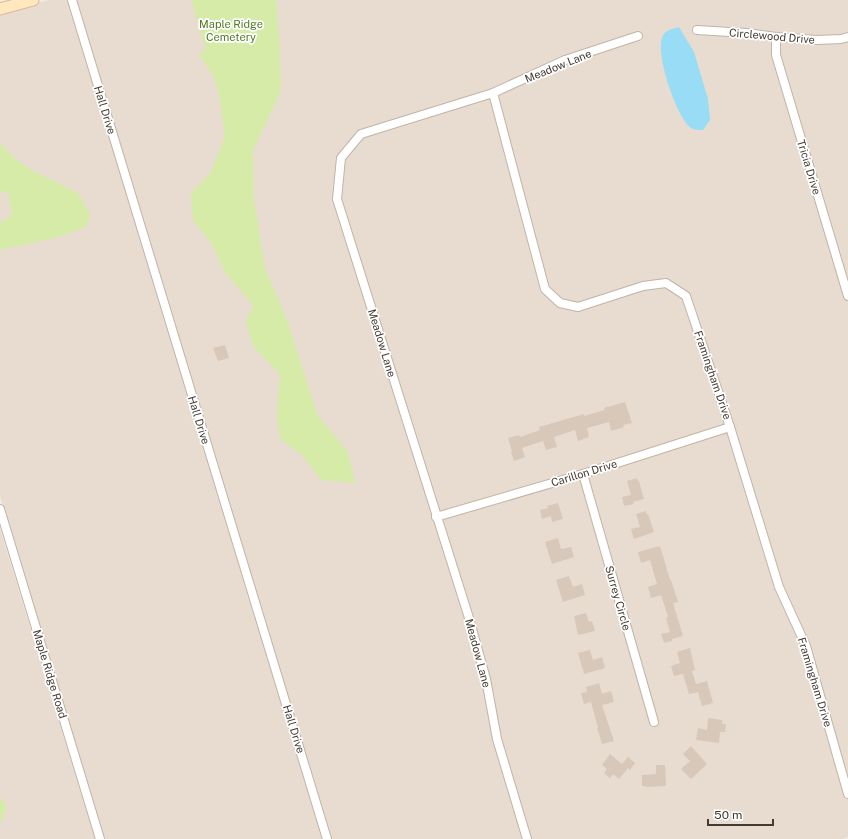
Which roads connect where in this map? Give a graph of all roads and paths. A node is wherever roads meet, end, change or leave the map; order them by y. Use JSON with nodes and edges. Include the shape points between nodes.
{"nodes":[{"id":1,"x":33,"y":0,"type":"edge"},
{"id":2,"x":72,"y":0,"type":"edge"},
{"id":3,"x":0,"y":10,"type":"edge"},
{"id":4,"x":697,"y":30,"type":"dead end"},
{"id":5,"x":638,"y":36,"type":"dead end"},
{"id":6,"x":776,"y":37,"type":"junction"},
{"id":7,"x":848,"y":37,"type":"edge"},
{"id":8,"x":492,"y":93,"type":"junction"},
{"id":9,"x":848,"y":296,"type":"edge"},
{"id":10,"x":730,"y":427,"type":"junction"},
{"id":11,"x":583,"y":474,"type":"junction"},
{"id":12,"x":0,"y":509,"type":"edge"},
{"id":13,"x":436,"y":517,"type":"junction"},
{"id":14,"x":654,"y":722,"type":"dead end"},
{"id":15,"x":848,"y":794,"type":"edge"},
{"id":16,"x":100,"y":839,"type":"edge"},
{"id":17,"x":327,"y":839,"type":"edge"},
{"id":18,"x":527,"y":839,"type":"edge"}],
"edges":[{"from":1,"to":3,"type":"main road"},
{"from":2,"to":17,"type":"street","name":"Hall Drive"},
{"from":4,"to":6,"type":"street","name":"Circlewood Drive"},
{"from":5,"to":8,"type":"street","name":"Meadow Lane","via":[[565,60]]},
{"from":6,"to":7,"type":"street","name":"Circlewood Drive","via":[[817,40]]},
{"from":6,"to":9,"type":"street","name":"Tricia Drive","via":[[776,55]]},
{"from":8,"to":10,"type":"street","name":"Framingham Drive","via":[[545,289],[560,303],[578,307],[643,286],[666,283],[686,296]]},
{"from":8,"to":13,"type":"street","name":"Meadow Lane","via":[[361,134],[341,158],[337,199]]},
{"from":10,"to":11,"type":"street","name":"Carillon Drive"},
{"from":10,"to":15,"type":"street","name":"Framingham Drive","via":[[779,587],[806,646]]},
{"from":11,"to":13,"type":"street","name":"Carillon Drive"},
{"from":11,"to":14,"type":"street","name":"Surrey Circle"},
{"from":12,"to":16,"type":"street","name":"Maple Ridge Road"},
{"from":13,"to":18,"type":"street","name":"Meadow Lane","via":[[486,679],[496,739]]}]}
